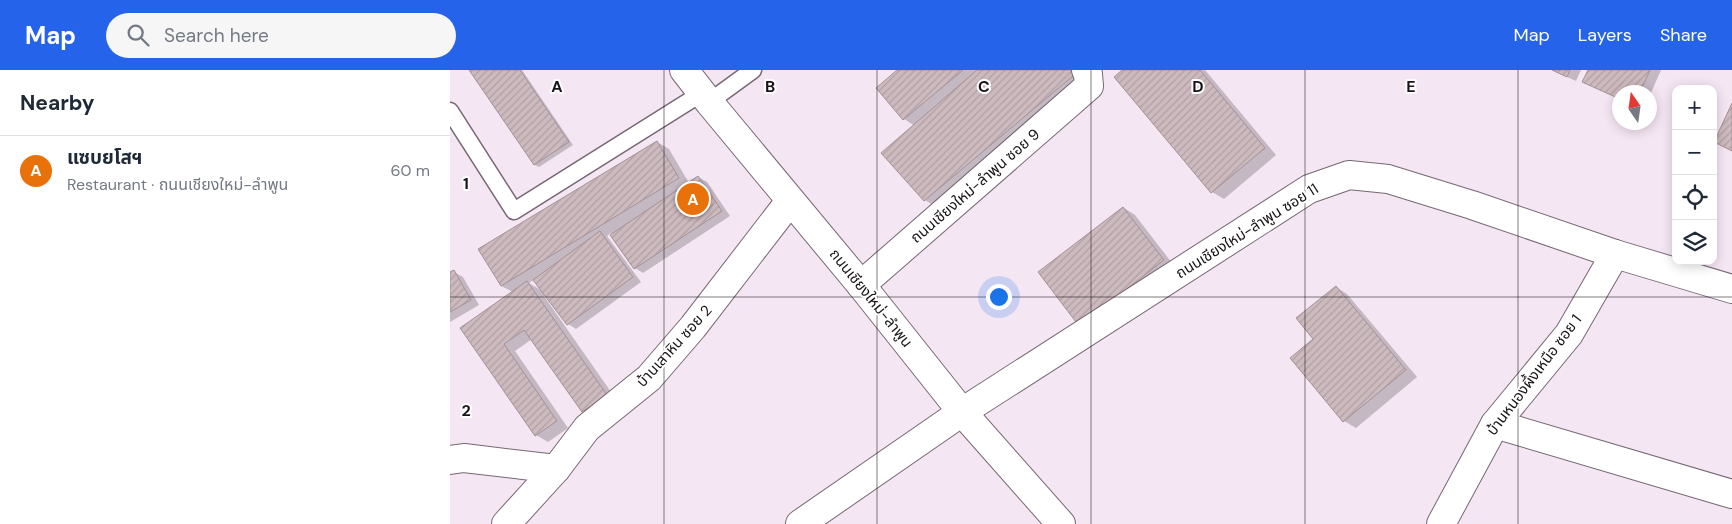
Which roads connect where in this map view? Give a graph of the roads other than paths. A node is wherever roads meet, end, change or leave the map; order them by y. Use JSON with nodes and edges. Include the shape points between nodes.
{"nodes":[{"id":1,"x":684,"y":70,"type":"edge"},
{"id":2,"x":753,"y":70,"type":"edge"},
{"id":3,"x":1088,"y":78,"type":"edge"},
{"id":4,"x":705,"y":98,"type":"junction"},
{"id":5,"x":450,"y":112,"type":"edge"},
{"id":6,"x":790,"y":201,"type":"junction"},
{"id":7,"x":1615,"y":254,"type":"junction"},
{"id":8,"x":861,"y":285,"type":"junction"},
{"id":9,"x":1732,"y":289,"type":"edge"},
{"id":10,"x":962,"y":412,"type":"junction"},
{"id":11,"x":1495,"y":424,"type":"junction"},
{"id":12,"x":450,"y":460,"type":"edge"},
{"id":13,"x":556,"y":469,"type":"junction"},
{"id":14,"x":1732,"y":494,"type":"edge"},
{"id":15,"x":506,"y":524,"type":"edge"},
{"id":16,"x":800,"y":524,"type":"edge"},
{"id":17,"x":1060,"y":524,"type":"edge"},
{"id":18,"x":1441,"y":524,"type":"edge"}],
"edges":[{"from":1,"to":4,"type":"street","name":"ถนนเชียงใหม่-ลำพูน"},
{"from":2,"to":4,"type":"lane"},
{"from":3,"to":8,"type":"street","name":"ถนนเชียงใหม่-ลำพูน ซอย 9"},
{"from":4,"to":5,"type":"lane","via":[[514,211]]},
{"from":4,"to":6,"type":"street","name":"ถนนเชียงใหม่-ลำพูน"},
{"from":6,"to":8,"type":"street","name":"ถนนเชียงใหม่-ลำพูน"},
{"from":6,"to":13,"type":"street","name":"บ้านเสาหิน ซอย 2","via":[[693,327],[649,378],[587,428]]},
{"from":7,"to":9,"type":"street","name":"ถนนเชียงใหม่-ลำพูน ซอย 11"},
{"from":7,"to":10,"type":"street","name":"ถนนเชียงใหม่-ลำพูน ซอย 11","via":[[1388,179],[1349,175],[1309,190]]},
{"from":7,"to":11,"type":"street","name":"บ้านหนองผึ้งเหนือ ซอย 1","via":[[1569,334]]},
{"from":8,"to":10,"type":"street","name":"ถนนเชียงใหม่-ลำพูน"},
{"from":10,"to":16,"type":"street","name":"ถนนเชียงใหม่-ลำพูน ซอย 11"},
{"from":10,"to":17,"type":"street","name":"ถนนเชียงใหม่-ลำพูน"},
{"from":11,"to":14,"type":"street"},
{"from":11,"to":18,"type":"street","name":"บ้านหนองผึ้งเหนือ ซอย 1"},
{"from":12,"to":13,"type":"street","via":[[464,458]]},
{"from":13,"to":15,"type":"street","name":"บ้านเสาหิน ซอย 2"}]}
